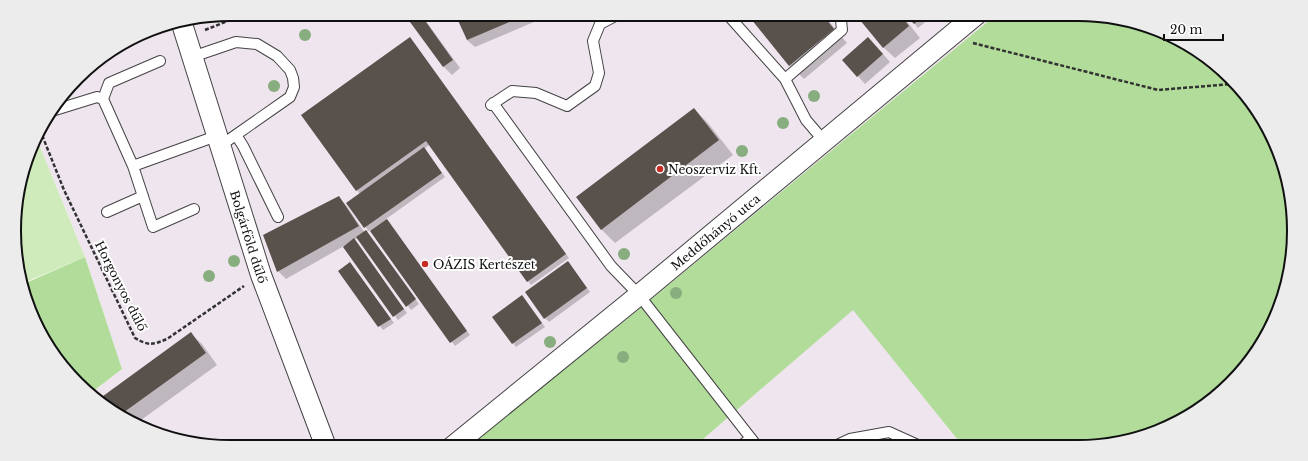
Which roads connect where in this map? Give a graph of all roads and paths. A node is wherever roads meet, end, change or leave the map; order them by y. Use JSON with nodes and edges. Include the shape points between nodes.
{"nodes":[{"id":1,"x":220,"y":21,"type":"edge"},
{"id":2,"x":606,"y":21,"type":"edge"},
{"id":3,"x":733,"y":21,"type":"edge"},
{"id":4,"x":841,"y":21,"type":"edge"},
{"id":5,"x":969,"y":21,"type":"edge"},
{"id":6,"x":184,"y":31,"type":"edge"},
{"id":7,"x":950,"y":37,"type":"junction"},
{"id":8,"x":192,"y":57,"type":"junction"},
{"id":9,"x":160,"y":61,"type":"dead end"},
{"id":10,"x":785,"y":79,"type":"junction"},
{"id":11,"x":1228,"y":84,"type":"edge"},
{"id":12,"x":103,"y":99,"type":"junction"},
{"id":13,"x":60,"y":108,"type":"edge"},
{"id":14,"x":236,"y":135,"type":"junction"},
{"id":15,"x":43,"y":138,"type":"edge"},
{"id":16,"x":218,"y":140,"type":"junction"},
{"id":17,"x":824,"y":141,"type":"junction"},
{"id":18,"x":134,"y":166,"type":"junction"},
{"id":19,"x":143,"y":196,"type":"junction"},
{"id":20,"x":194,"y":210,"type":"dead end"},
{"id":21,"x":107,"y":212,"type":"dead end"},
{"id":22,"x":278,"y":217,"type":"dead end"},
{"id":23,"x":261,"y":275,"type":"junction"},
{"id":24,"x":639,"y":295,"type":"junction"},
{"id":25,"x":323,"y":440,"type":"edge"},
{"id":26,"x":459,"y":440,"type":"edge"},
{"id":27,"x":752,"y":440,"type":"edge"},
{"id":28,"x":848,"y":440,"type":"edge"},
{"id":29,"x":907,"y":440,"type":"edge"}],
"edges":[{"from":1,"to":6,"type":"path"},
{"from":2,"to":24,"type":"lane","via":[[600,24],[593,41],[599,73],[595,86],[567,106],[536,93],[512,91],[492,104],[610,266]]},
{"from":3,"to":10,"type":"lane"},
{"from":4,"to":10,"type":"lane","via":[[842,30]]},
{"from":5,"to":7,"type":"street","name":"Meddőhányó utca"},
{"from":6,"to":8,"type":"street","name":"Bolgárföld dűlő"},
{"from":7,"to":11,"type":"path","via":[[1158,90]]},
{"from":7,"to":17,"type":"street","name":"Meddőhányó utca"},
{"from":8,"to":14,"type":"lane","via":[[236,42],[257,44],[277,56],[290,70],[294,87],[290,97]]},
{"from":8,"to":16,"type":"street","name":"Bolgárföld dűlő"},
{"from":9,"to":12,"type":"lane","via":[[109,83]]},
{"from":10,"to":17,"type":"lane","via":[[806,120]]},
{"from":12,"to":13,"type":"lane","via":[[97,97]]},
{"from":12,"to":18,"type":"lane"},
{"from":14,"to":16,"type":"lane"},
{"from":14,"to":22,"type":"lane"},
{"from":15,"to":23,"type":"path","name":"Horgonyos dűlő","via":[[64,190],[136,338],[146,344],[167,339]]},
{"from":16,"to":18,"type":"lane","via":[[208,139]]},
{"from":16,"to":23,"type":"street","name":"Bolgárföld dűlő"},
{"from":17,"to":24,"type":"street","name":"Meddőhányó utca"},
{"from":18,"to":19,"type":"lane"},
{"from":19,"to":20,"type":"lane","via":[[153,227]]},
{"from":19,"to":21,"type":"lane"},
{"from":23,"to":25,"type":"street","name":"Bolgárföld dűlő"},
{"from":24,"to":26,"type":"street","name":"Meddőhányó utca"},
{"from":24,"to":27,"type":"lane"},
{"from":28,"to":29,"type":"lane","via":[[889,432]]}]}
